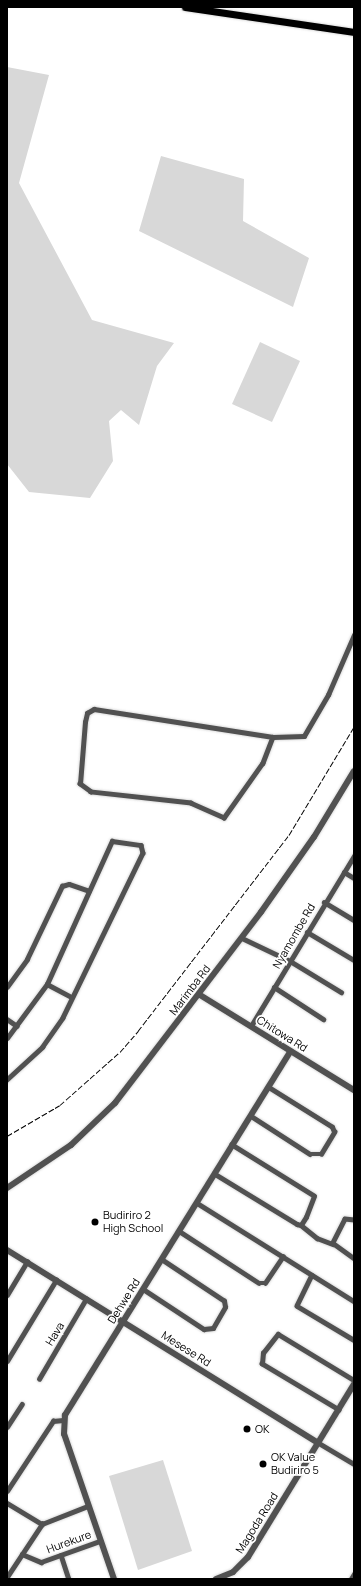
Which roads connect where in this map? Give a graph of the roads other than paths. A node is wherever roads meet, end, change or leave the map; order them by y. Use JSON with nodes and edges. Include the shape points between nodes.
{"nodes":[{"id":1,"x":185,"y":7,"type":"edge"},
{"id":2,"x":354,"y":32,"type":"edge"},
{"id":3,"x":354,"y":635,"type":"edge"},
{"id":4,"x":273,"y":737,"type":"junction"},
{"id":5,"x":354,"y":771,"type":"edge"},
{"id":6,"x":354,"y":856,"type":"edge"},
{"id":7,"x":344,"y":872,"type":"junction"},
{"id":8,"x":354,"y":878,"type":"edge"},
{"id":9,"x":89,"y":891,"type":"junction"},
{"id":10,"x":324,"y":902,"type":"junction"},
{"id":11,"x":354,"y":920,"type":"edge"},
{"id":12,"x":307,"y":932,"type":"junction"},
{"id":13,"x":242,"y":938,"type":"junction"},
{"id":14,"x":354,"y":960,"type":"edge"},
{"id":15,"x":290,"y":961,"type":"junction"},
{"id":16,"x":47,"y":984,"type":"junction"},
{"id":17,"x":7,"y":987,"type":"edge"},
{"id":18,"x":274,"y":988,"type":"junction"},
{"id":19,"x":341,"y":992,"type":"dead end"},
{"id":20,"x":200,"y":995,"type":"junction"},
{"id":21,"x":71,"y":997,"type":"junction"},
{"id":22,"x":7,"y":1019,"type":"edge"},
{"id":23,"x":323,"y":1019,"type":"dead end"},
{"id":24,"x":17,"y":1026,"type":"junction"},
{"id":25,"x":251,"y":1026,"type":"junction"},
{"id":26,"x":7,"y":1038,"type":"edge"},
{"id":27,"x":291,"y":1051,"type":"junction"},
{"id":28,"x":7,"y":1080,"type":"edge"},
{"id":29,"x":268,"y":1088,"type":"junction"},
{"id":30,"x":354,"y":1090,"type":"edge"},
{"id":31,"x":251,"y":1116,"type":"junction"},
{"id":32,"x":232,"y":1145,"type":"junction"},
{"id":33,"x":215,"y":1174,"type":"junction"},
{"id":34,"x":7,"y":1188,"type":"edge"},
{"id":35,"x":197,"y":1203,"type":"junction"},
{"id":36,"x":354,"y":1220,"type":"edge"},
{"id":37,"x":301,"y":1225,"type":"junction"},
{"id":38,"x":179,"y":1232,"type":"junction"},
{"id":39,"x":333,"y":1244,"type":"junction"},
{"id":40,"x":7,"y":1250,"type":"edge"},
{"id":41,"x":283,"y":1256,"type":"junction"},
{"id":42,"x":354,"y":1258,"type":"edge"},
{"id":43,"x":162,"y":1260,"type":"junction"},
{"id":44,"x":27,"y":1262,"type":"junction"},
{"id":45,"x":312,"y":1275,"type":"junction"},
{"id":46,"x":56,"y":1280,"type":"junction"},
{"id":47,"x":144,"y":1289,"type":"junction"},
{"id":48,"x":7,"y":1295,"type":"edge"},
{"id":49,"x":86,"y":1299,"type":"junction"},
{"id":50,"x":354,"y":1300,"type":"edge"},
{"id":51,"x":123,"y":1322,"type":"junction"},
{"id":52,"x":354,"y":1340,"type":"edge"},
{"id":53,"x":7,"y":1361,"type":"edge"},
{"id":54,"x":39,"y":1379,"type":"dead end"},
{"id":55,"x":354,"y":1380,"type":"edge"},
{"id":56,"x":354,"y":1384,"type":"edge"},
{"id":57,"x":22,"y":1404,"type":"dead end"},
{"id":58,"x":338,"y":1410,"type":"junction"},
{"id":59,"x":63,"y":1420,"type":"junction"},
{"id":60,"x":7,"y":1427,"type":"edge"},
{"id":61,"x":318,"y":1442,"type":"junction"},
{"id":62,"x":354,"y":1464,"type":"edge"},
{"id":63,"x":7,"y":1491,"type":"edge"},
{"id":64,"x":7,"y":1503,"type":"edge"},
{"id":65,"x":88,"y":1506,"type":"junction"},
{"id":66,"x":42,"y":1524,"type":"junction"},
{"id":67,"x":100,"y":1541,"type":"junction"},
{"id":68,"x":22,"y":1554,"type":"junction"},
{"id":69,"x":61,"y":1555,"type":"junction"},
{"id":70,"x":354,"y":1574,"type":"edge"},
{"id":71,"x":7,"y":1577,"type":"edge"},
{"id":72,"x":69,"y":1579,"type":"edge"},
{"id":73,"x":114,"y":1579,"type":"edge"},
{"id":74,"x":216,"y":1579,"type":"edge"},
{"id":75,"x":351,"y":1579,"type":"edge"}],
"edges":[{"from":1,"to":2,"type":"main road"},
{"from":3,"to":4,"type":"street","via":[[309,730],[299,738]]},
{"from":4,"to":4,"type":"street","via":[[94,708],[87,713],[85,722],[80,784],[91,792],[191,803],[224,818],[263,763]]},
{"from":5,"to":13,"type":"street","name":"Marimba Rd","via":[[314,837]]},
{"from":6,"to":7,"type":"street","name":"Nyamombe Rd"},
{"from":7,"to":8,"type":"street"},
{"from":7,"to":10,"type":"street","name":"Nyamombe Rd"},
{"from":9,"to":16,"type":"street"},
{"from":9,"to":17,"type":"street","via":[[69,884],[62,886],[27,959]]},
{"from":9,"to":21,"type":"street","via":[[113,840],[141,845],[143,853],[83,979]]},
{"from":10,"to":11,"type":"street"},
{"from":10,"to":12,"type":"street","name":"Nyamombe Rd"},
{"from":12,"to":14,"type":"street"},
{"from":12,"to":15,"type":"street","name":"Nyamombe Rd"},
{"from":13,"to":15,"type":"street"},
{"from":13,"to":20,"type":"street","name":"Marimba Rd"},
{"from":15,"to":18,"type":"street","name":"Nyamombe Rd"},
{"from":15,"to":19,"type":"street"},
{"from":16,"to":21,"type":"street"},
{"from":16,"to":24,"type":"street"},
{"from":18,"to":23,"type":"street"},
{"from":18,"to":25,"type":"street","name":"Nyamombe Rd"},
{"from":20,"to":25,"type":"street","name":"Chitowa Rd"},
{"from":20,"to":34,"type":"street","name":"Marimba Rd","via":[[92,1129],[52,1160]]},
{"from":21,"to":28,"type":"street","via":[[64,1018],[47,1044]]},
{"from":22,"to":24,"type":"street"},
{"from":24,"to":26,"type":"street"},
{"from":25,"to":27,"type":"street","name":"Chitowa Rd"},
{"from":27,"to":29,"type":"street","name":"Dehwe Rd"},
{"from":27,"to":30,"type":"street","name":"Chitowa Rd"},
{"from":29,"to":31,"type":"street","name":"Dehwe Rd"},
{"from":29,"to":31,"type":"street","via":[[332,1127],[334,1132],[324,1148],[314,1156]]},
{"from":31,"to":32,"type":"street","name":"Dehwe Rd"},
{"from":32,"to":33,"type":"street","name":"Dehwe Rd"},
{"from":32,"to":37,"type":"street","via":[[314,1196]]},
{"from":33,"to":35,"type":"street","name":"Dehwe Rd"},
{"from":33,"to":37,"type":"street"},
{"from":35,"to":38,"type":"street","name":"Dehwe Rd"},
{"from":35,"to":41,"type":"street"},
{"from":36,"to":39,"type":"street","via":[[346,1219]]},
{"from":37,"to":39,"type":"street","via":[[317,1238]]},
{"from":38,"to":41,"type":"street","via":[[259,1283],[265,1283]]},
{"from":38,"to":43,"type":"street","name":"Dehwe Rd"},
{"from":39,"to":42,"type":"street"},
{"from":40,"to":44,"type":"street","name":"Mesese Rd"},
{"from":41,"to":45,"type":"street"},
{"from":43,"to":47,"type":"street","name":"Dehwe Rd"},
{"from":43,"to":47,"type":"street","via":[[224,1301],[225,1307],[213,1328],[204,1329]]},
{"from":44,"to":46,"type":"street","name":"Mesese Rd"},
{"from":44,"to":48,"type":"street"},
{"from":45,"to":50,"type":"street"},
{"from":45,"to":52,"type":"street","via":[[297,1306]]},
{"from":46,"to":49,"type":"street","name":"Mesese Rd"},
{"from":46,"to":53,"type":"street"},
{"from":47,"to":51,"type":"street","name":"Dehwe Rd"},
{"from":49,"to":51,"type":"street","name":"Mesese Rd"},
{"from":49,"to":54,"type":"street","name":"Hava"},
{"from":51,"to":59,"type":"street","name":"Dehwe Rd"},
{"from":51,"to":61,"type":"street","name":"Mesese Rd"},
{"from":55,"to":58,"type":"street","via":[[278,1334],[263,1353],[262,1364]]},
{"from":56,"to":58,"type":"street","name":"Magoda Road"},
{"from":57,"to":60,"type":"street"},
{"from":58,"to":61,"type":"street","name":"Magoda Road"},
{"from":59,"to":63,"type":"street","via":[[53,1421]]},
{"from":59,"to":65,"type":"street","via":[[64,1434]]},
{"from":61,"to":62,"type":"street","name":"Mesese Rd"},
{"from":61,"to":74,"type":"street","name":"Magoda Road","via":[[248,1558],[233,1572]]},
{"from":64,"to":66,"type":"street"},
{"from":65,"to":66,"type":"street"},
{"from":65,"to":67,"type":"street"},
{"from":66,"to":68,"type":"street"},
{"from":67,"to":69,"type":"street","name":"Hurekure"},
{"from":67,"to":73,"type":"street"},
{"from":68,"to":69,"type":"street","name":"Hurekure","via":[[38,1562]]},
{"from":68,"to":71,"type":"street"},
{"from":69,"to":72,"type":"street"},
{"from":70,"to":75,"type":"street"}]}
